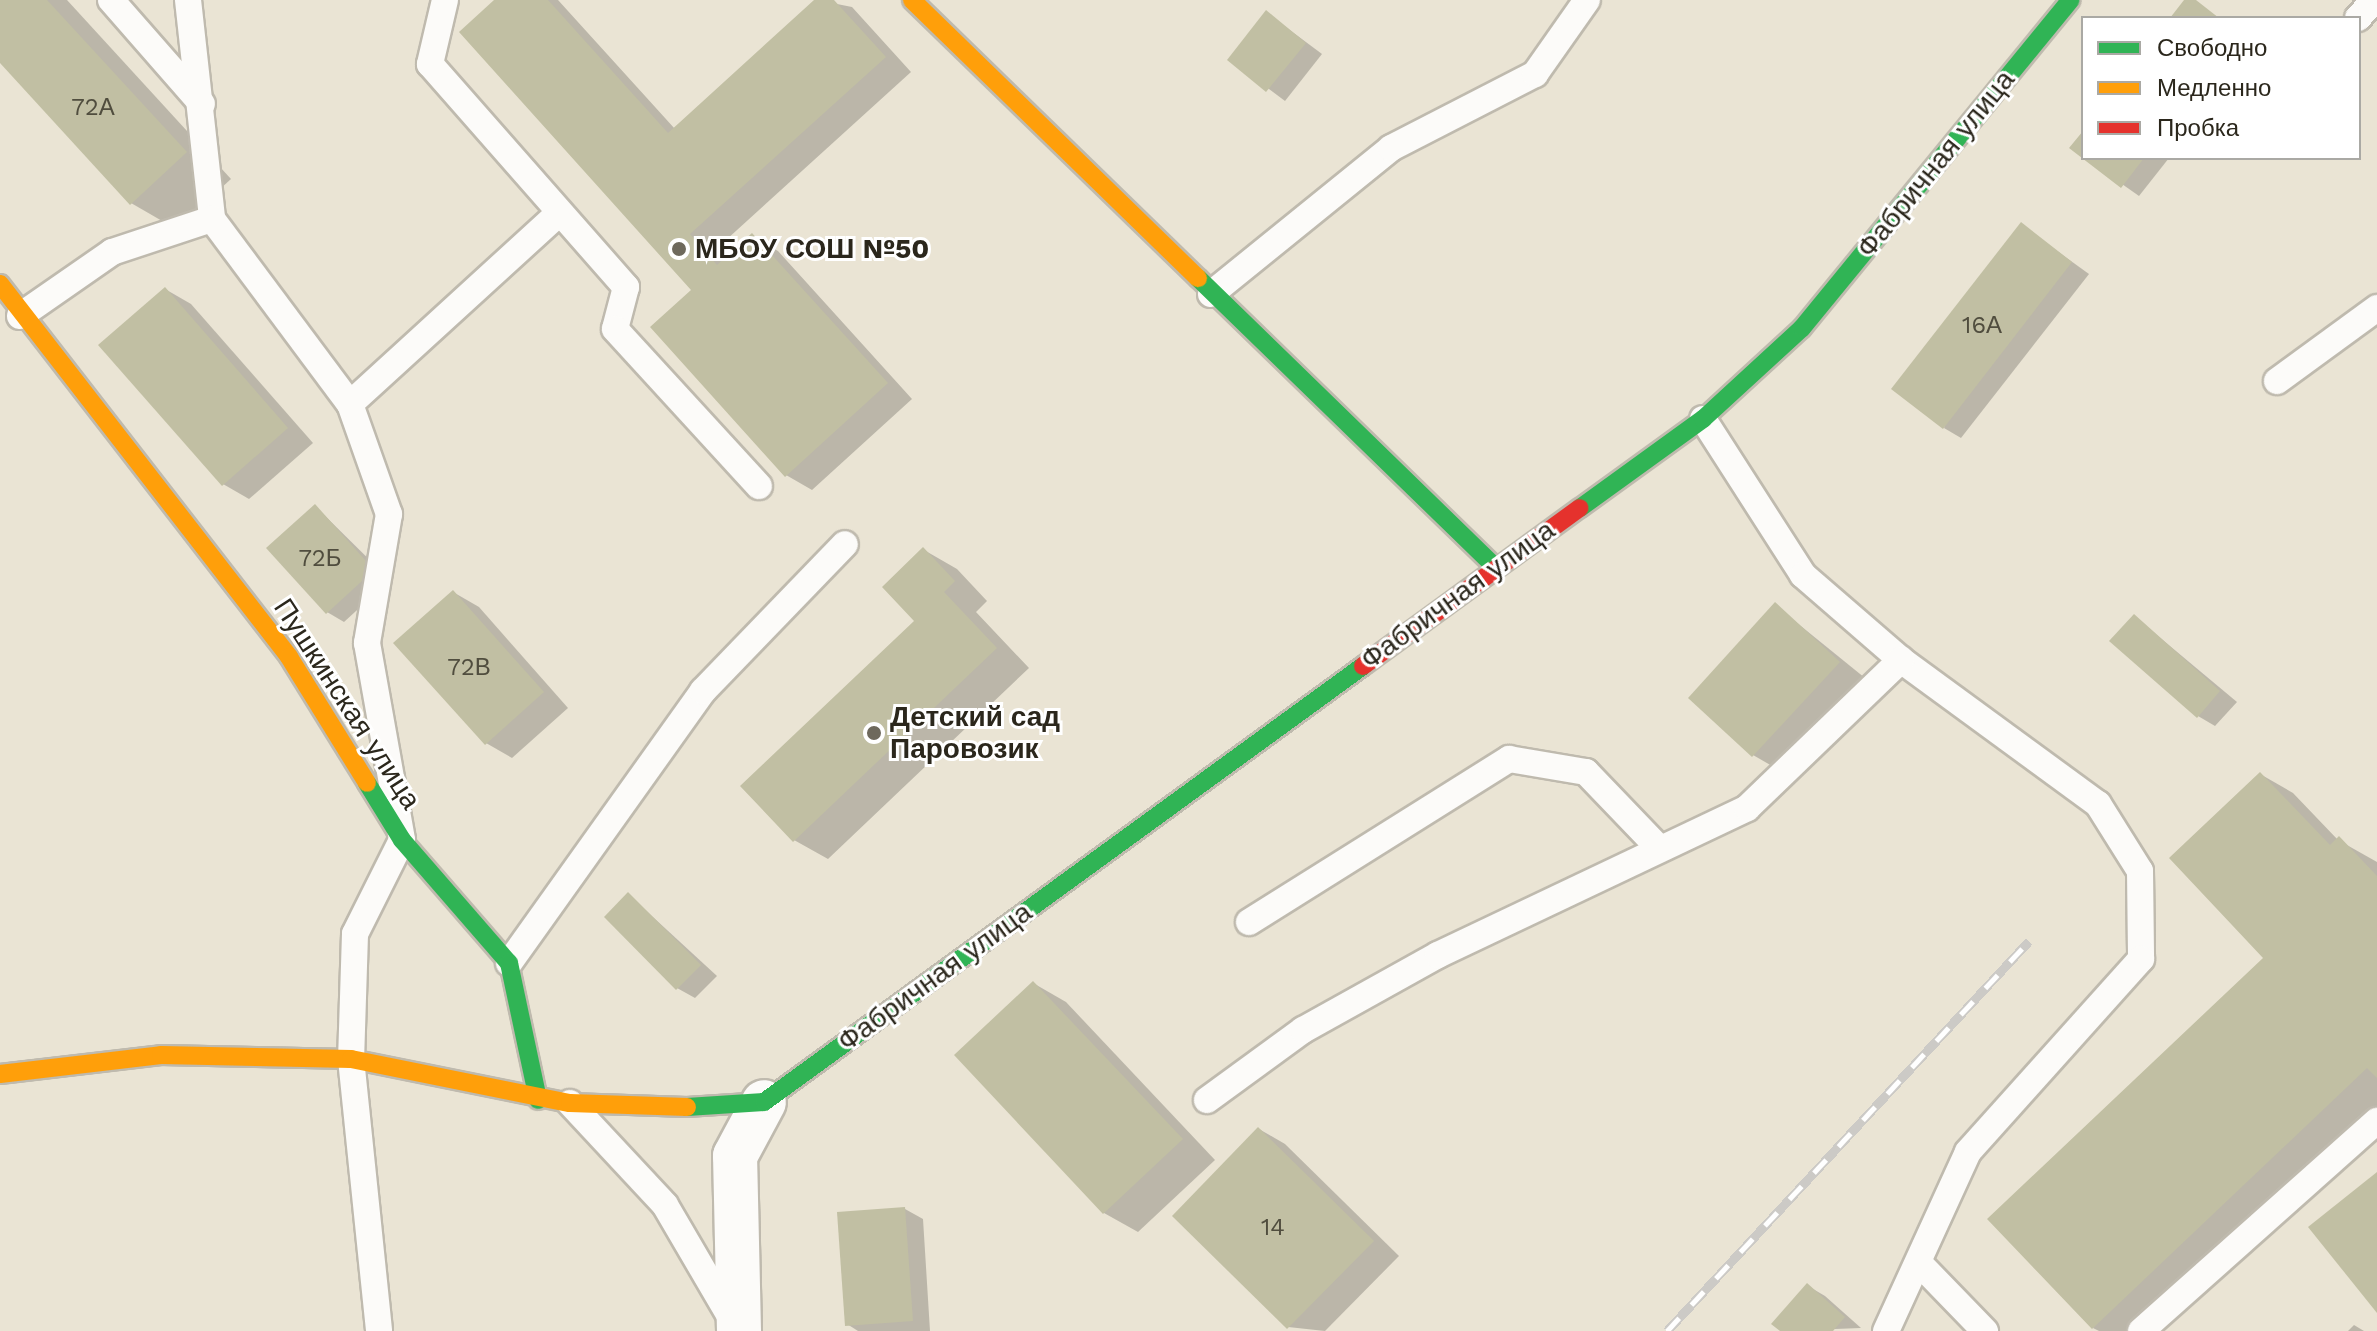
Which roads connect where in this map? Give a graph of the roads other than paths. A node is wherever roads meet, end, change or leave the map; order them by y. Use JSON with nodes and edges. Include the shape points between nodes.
{"nodes":[{"id":1,"x":111,"y":0,"type":"edge"},
{"id":2,"x":188,"y":0,"type":"edge"},
{"id":3,"x":445,"y":0,"type":"edge"},
{"id":4,"x":912,"y":0,"type":"edge"},
{"id":5,"x":1587,"y":0,"type":"edge"},
{"id":6,"x":2070,"y":0,"type":"edge"},
{"id":7,"x":2374,"y":0,"type":"edge"},
{"id":8,"x":2360,"y":16,"type":"edge"},
{"id":9,"x":202,"y":104,"type":"junction"},
{"id":10,"x":557,"y":215,"type":"junction"},
{"id":11,"x":212,"y":219,"type":"junction"},
{"id":12,"x":0,"y":284,"type":"edge"},
{"id":13,"x":1211,"y":294,"type":"junction"},
{"id":14,"x":2377,"y":308,"type":"edge"},
{"id":15,"x":20,"y":316,"type":"junction"},
{"id":16,"x":2277,"y":381,"type":"dead end"},
{"id":17,"x":350,"y":404,"type":"junction"},
{"id":18,"x":1703,"y":419,"type":"junction"},
{"id":19,"x":759,"y":486,"type":"dead end"},
{"id":20,"x":845,"y":544,"type":"dead end"},
{"id":21,"x":1495,"y":567,"type":"junction"},
{"id":22,"x":1901,"y":660,"type":"junction"},
{"id":23,"x":402,"y":840,"type":"junction"},
{"id":24,"x":1658,"y":847,"type":"junction"},
{"id":25,"x":1249,"y":922,"type":"dead end"},
{"id":26,"x":509,"y":963,"type":"junction"},
{"id":27,"x":351,"y":1059,"type":"junction"},
{"id":28,"x":0,"y":1074,"type":"edge"},
{"id":29,"x":538,"y":1100,"type":"junction"},
{"id":30,"x":1207,"y":1100,"type":"dead end"},
{"id":31,"x":764,"y":1102,"type":"junction"},
{"id":32,"x":570,"y":1103,"type":"junction"},
{"id":33,"x":2377,"y":1121,"type":"edge"},
{"id":34,"x":1919,"y":1263,"type":"junction"},
{"id":35,"x":379,"y":1331,"type":"edge"},
{"id":36,"x":739,"y":1331,"type":"edge"},
{"id":37,"x":1886,"y":1331,"type":"edge"},
{"id":38,"x":1985,"y":1331,"type":"edge"},
{"id":39,"x":2141,"y":1331,"type":"edge"}],
"edges":[{"from":1,"to":9,"type":"lane"},
{"from":2,"to":9,"type":"lane"},
{"from":3,"to":10,"type":"lane","via":[[430,64]]},
{"from":4,"to":13,"type":"main road"},
{"from":5,"to":13,"type":"lane","via":[[1535,74],[1391,148]]},
{"from":6,"to":18,"type":"main road","name":"Фабричная улица","via":[[1802,328]]},
{"from":7,"to":8,"type":"lane"},
{"from":9,"to":11,"type":"lane"},
{"from":10,"to":17,"type":"lane"},
{"from":10,"to":19,"type":"lane","via":[[626,287],[615,329]]},
{"from":11,"to":15,"type":"lane","via":[[112,252]]},
{"from":11,"to":17,"type":"lane"},
{"from":12,"to":15,"type":"main road","name":"Пушкинская улица"},
{"from":13,"to":21,"type":"main road"},
{"from":14,"to":16,"type":"lane"},
{"from":15,"to":23,"type":"main road","name":"Пушкинская улица","via":[[289,657]]},
{"from":17,"to":23,"type":"lane","via":[[389,514],[367,643]]},
{"from":18,"to":21,"type":"main road","name":"Фабричная улица"},
{"from":18,"to":22,"type":"lane","via":[[1803,575]]},
{"from":20,"to":26,"type":"lane","via":[[703,691]]},
{"from":21,"to":31,"type":"main road","name":"Фабричная улица"},
{"from":22,"to":24,"type":"lane","via":[[1747,808]]},
{"from":22,"to":34,"type":"lane","via":[[2098,804],[2140,871],[2141,959],[1968,1152]]},
{"from":23,"to":26,"type":"main road","name":"Пушкинская улица"},
{"from":23,"to":27,"type":"lane","via":[[355,934]]},
{"from":24,"to":25,"type":"lane","via":[[1586,772],[1509,759]]},
{"from":24,"to":30,"type":"lane","via":[[1303,1030]]},
{"from":26,"to":29,"type":"main road","name":"Пушкинская улица"},
{"from":27,"to":28,"type":"main road","via":[[161,1055]]},
{"from":27,"to":29,"type":"main road"},
{"from":27,"to":35,"type":"lane"},
{"from":29,"to":32,"type":"main road"},
{"from":31,"to":32,"type":"main road","via":[[644,1110]]},
{"from":31,"to":36,"type":"street","name":"Фабричная улица","via":[[735,1156]]},
{"from":32,"to":36,"type":"lane","via":[[665,1205]]},
{"from":33,"to":39,"type":"lane"},
{"from":34,"to":37,"type":"lane"},
{"from":34,"to":38,"type":"lane"}]}
